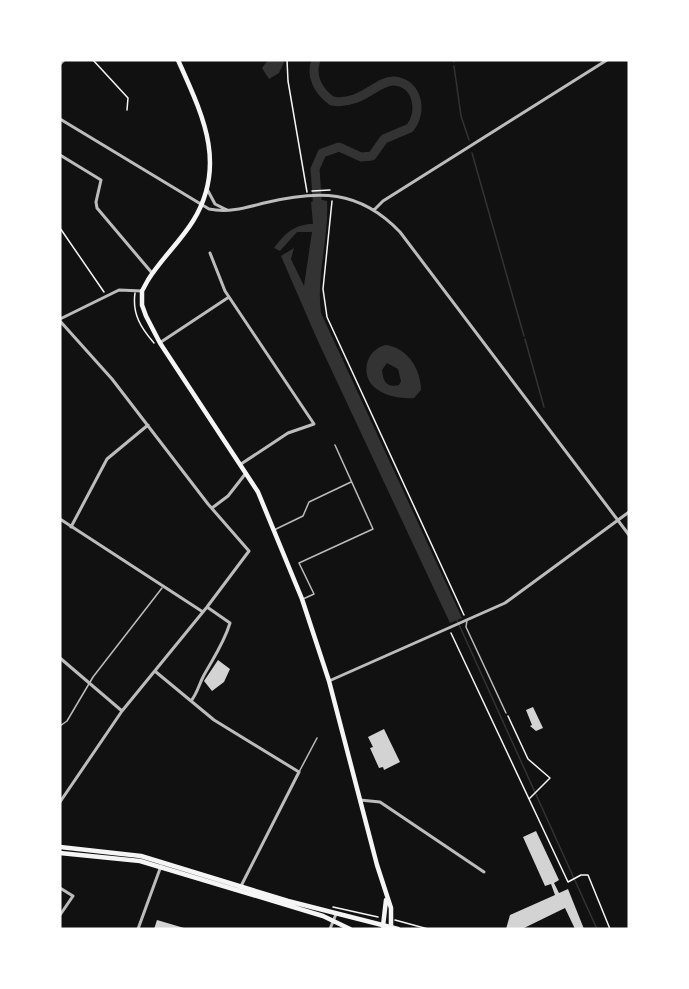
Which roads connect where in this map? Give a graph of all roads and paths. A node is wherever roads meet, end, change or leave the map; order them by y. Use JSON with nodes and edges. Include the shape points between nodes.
{"nodes":[{"id":1,"x":64,"y":60,"type":"edge"},
{"id":2,"x":93,"y":60,"type":"edge"},
{"id":3,"x":178,"y":60,"type":"edge"},
{"id":4,"x":287,"y":60,"type":"edge"},
{"id":5,"x":607,"y":60,"type":"edge"},
{"id":6,"x":60,"y":64,"type":"edge"},
{"id":7,"x":127,"y":110,"type":"dead end"},
{"id":8,"x":60,"y":119,"type":"edge"},
{"id":9,"x":60,"y":155,"type":"edge"},
{"id":10,"x":207,"y":189,"type":"junction"},
{"id":11,"x":324,"y":192,"type":"junction"},
{"id":12,"x":308,"y":193,"type":"junction"},
{"id":13,"x":331,"y":194,"type":"junction"},
{"id":14,"x":333,"y":204,"type":"dead end"},
{"id":15,"x":201,"y":206,"type":"junction"},
{"id":16,"x":374,"y":210,"type":"junction"},
{"id":17,"x":229,"y":211,"type":"junction"},
{"id":18,"x":60,"y":228,"type":"edge"},
{"id":19,"x":210,"y":253,"type":"dead end"},
{"id":20,"x":152,"y":273,"type":"junction"},
{"id":21,"x":142,"y":291,"type":"junction"},
{"id":22,"x":106,"y":296,"type":"junction"},
{"id":23,"x":229,"y":297,"type":"junction"},
{"id":24,"x":60,"y":312,"type":"edge"},
{"id":25,"x":61,"y":319,"type":"edge"},
{"id":26,"x":160,"y":343,"type":"junction"},
{"id":27,"x":148,"y":425,"type":"junction"},
{"id":28,"x":335,"y":446,"type":"dead end"},
{"id":29,"x":241,"y":464,"type":"junction"},
{"id":30,"x":246,"y":472,"type":"junction"},
{"id":31,"x":351,"y":482,"type":"junction"},
{"id":32,"x":212,"y":508,"type":"junction"},
{"id":33,"x":629,"y":512,"type":"edge"},
{"id":34,"x":60,"y":519,"type":"edge"},
{"id":35,"x":618,"y":520,"type":"junction"},
{"id":36,"x":71,"y":527,"type":"junction"},
{"id":37,"x":274,"y":531,"type":"junction"},
{"id":38,"x":629,"y":535,"type":"edge"},
{"id":39,"x":164,"y":586,"type":"junction"},
{"id":40,"x":302,"y":599,"type":"junction"},
{"id":41,"x":207,"y":607,"type":"junction"},
{"id":42,"x":203,"y":612,"type":"junction"},
{"id":43,"x":465,"y":621,"type":"junction"},
{"id":44,"x":449,"y":628,"type":"junction"},
{"id":45,"x":60,"y":658,"type":"edge"},
{"id":46,"x":156,"y":672,"type":"junction"},
{"id":47,"x":329,"y":681,"type":"junction"},
{"id":48,"x":91,"y":684,"type":"junction"},
{"id":49,"x":191,"y":701,"type":"junction"},
{"id":50,"x":122,"y":711,"type":"junction"},
{"id":51,"x":506,"y":712,"type":"joint"},
{"id":52,"x":60,"y":726,"type":"edge"},
{"id":53,"x":317,"y":738,"type":"dead end"},
{"id":54,"x":299,"y":772,"type":"junction"},
{"id":55,"x":530,"y":798,"type":"junction"},
{"id":56,"x":360,"y":800,"type":"junction"},
{"id":57,"x":60,"y":802,"type":"edge"},
{"id":58,"x":60,"y":847,"type":"edge"},
{"id":59,"x":60,"y":853,"type":"edge"},
{"id":60,"x":161,"y":865,"type":"junction"},
{"id":61,"x":484,"y":872,"type":"dead end"},
{"id":62,"x":240,"y":886,"type":"junction"},
{"id":63,"x":60,"y":888,"type":"edge"},
{"id":64,"x":237,"y":892,"type":"junction"},
{"id":65,"x":386,"y":898,"type":"junction"},
{"id":66,"x":326,"y":905,"type":"dead end"},
{"id":67,"x":336,"y":913,"type":"junction"},
{"id":68,"x":60,"y":915,"type":"edge"},
{"id":69,"x":377,"y":916,"type":"dead end"},
{"id":70,"x":333,"y":920,"type":"junction"},
{"id":71,"x":399,"y":922,"type":"dead end"},
{"id":72,"x":383,"y":927,"type":"edge"},
{"id":73,"x":348,"y":928,"type":"edge"},
{"id":74,"x":391,"y":928,"type":"edge"},
{"id":75,"x":138,"y":929,"type":"edge"},
{"id":76,"x":330,"y":929,"type":"edge"},
{"id":77,"x":398,"y":929,"type":"edge"},
{"id":78,"x":428,"y":929,"type":"edge"},
{"id":79,"x":610,"y":929,"type":"edge"}],
"edges":[{"from":1,"to":6,"type":"street"},
{"from":2,"to":7,"type":"path","via":[[128,99]]},
{"from":3,"to":10,"type":"main road","via":[[207,131]]},
{"from":4,"to":12,"type":"path"},
{"from":5,"to":16,"type":"street"},
{"from":8,"to":15,"type":"street"},
{"from":9,"to":20,"type":"street","via":[[101,180],[97,208]]},
{"from":10,"to":15,"type":"main road"},
{"from":10,"to":17,"type":"street","via":[[215,204]]},
{"from":11,"to":12,"type":"street"},
{"from":11,"to":12,"type":"path"},
{"from":11,"to":13,"type":"street"},
{"from":11,"to":13,"type":"path","via":[[330,189]]},
{"from":12,"to":17,"type":"street"},
{"from":13,"to":16,"type":"street"},
{"from":14,"to":43,"type":"path","via":[[323,289],[327,317]]},
{"from":15,"to":17,"type":"street"},
{"from":15,"to":20,"type":"main road"},
{"from":16,"to":35,"type":"street","via":[[400,232]]},
{"from":18,"to":22,"type":"path"},
{"from":19,"to":23,"type":"street"},
{"from":20,"to":21,"type":"main road"},
{"from":21,"to":22,"type":"street","via":[[127,288]]},
{"from":21,"to":26,"type":"main road","via":[[142,305]]},
{"from":22,"to":25,"type":"street"},
{"from":23,"to":26,"type":"street"},
{"from":23,"to":29,"type":"street","via":[[314,424],[288,433]]},
{"from":24,"to":25,"type":"street"},
{"from":25,"to":27,"type":"street"},
{"from":26,"to":29,"type":"main road"},
{"from":27,"to":32,"type":"street"},
{"from":27,"to":36,"type":"street","via":[[107,459]]},
{"from":28,"to":31,"type":"lane"},
{"from":29,"to":30,"type":"main road"},
{"from":30,"to":32,"type":"street","via":[[228,496]]},
{"from":30,"to":37,"type":"main road"},
{"from":31,"to":37,"type":"lane","via":[[309,502],[303,516]]},
{"from":31,"to":40,"type":"lane","via":[[373,529],[299,563],[314,594]]},
{"from":32,"to":41,"type":"street","via":[[249,550]]},
{"from":33,"to":35,"type":"street"},
{"from":34,"to":36,"type":"street"},
{"from":35,"to":38,"type":"street"},
{"from":35,"to":43,"type":"street","via":[[505,603]]},
{"from":36,"to":39,"type":"street"},
{"from":37,"to":40,"type":"main road"},
{"from":39,"to":42,"type":"street"},
{"from":39,"to":48,"type":"lane"},
{"from":40,"to":47,"type":"main road"},
{"from":41,"to":42,"type":"street"},
{"from":41,"to":49,"type":"street","via":[[230,623],[224,644]]},
{"from":42,"to":46,"type":"street"},
{"from":43,"to":44,"type":"street"},
{"from":43,"to":51,"type":"lane"},
{"from":44,"to":47,"type":"street"},
{"from":44,"to":55,"type":"path"},
{"from":45,"to":48,"type":"street"},
{"from":46,"to":49,"type":"street"},
{"from":46,"to":50,"type":"street"},
{"from":47,"to":56,"type":"main road"},
{"from":48,"to":50,"type":"street"},
{"from":48,"to":52,"type":"lane"},
{"from":49,"to":54,"type":"street","via":[[233,733]]},
{"from":50,"to":57,"type":"street"},
{"from":51,"to":55,"type":"path","via":[[528,759],[550,778]]},
{"from":53,"to":54,"type":"lane"},
{"from":54,"to":62,"type":"street"},
{"from":55,"to":79,"type":"path","via":[[570,881],[581,875],[590,878]]},
{"from":56,"to":61,"type":"street","via":[[380,802]]},
{"from":56,"to":65,"type":"main road"},
{"from":58,"to":60,"type":"main road","via":[[126,853]]},
{"from":59,"to":60,"type":"main road"},
{"from":60,"to":62,"type":"main road"},
{"from":60,"to":64,"type":"main road"},
{"from":60,"to":75,"type":"street"},
{"from":62,"to":64,"type":"street"},
{"from":62,"to":67,"type":"main road"},
{"from":63,"to":68,"type":"street","via":[[73,896]]},
{"from":64,"to":70,"type":"main road"},
{"from":65,"to":72,"type":"main road"},
{"from":65,"to":74,"type":"main road","via":[[393,918]]},
{"from":66,"to":69,"type":"path"},
{"from":67,"to":70,"type":"street"},
{"from":67,"to":72,"type":"main road"},
{"from":70,"to":73,"type":"main road"},
{"from":70,"to":76,"type":"street"},
{"from":71,"to":78,"type":"path"},
{"from":72,"to":74,"type":"main road"},
{"from":74,"to":77,"type":"main road"}]}
